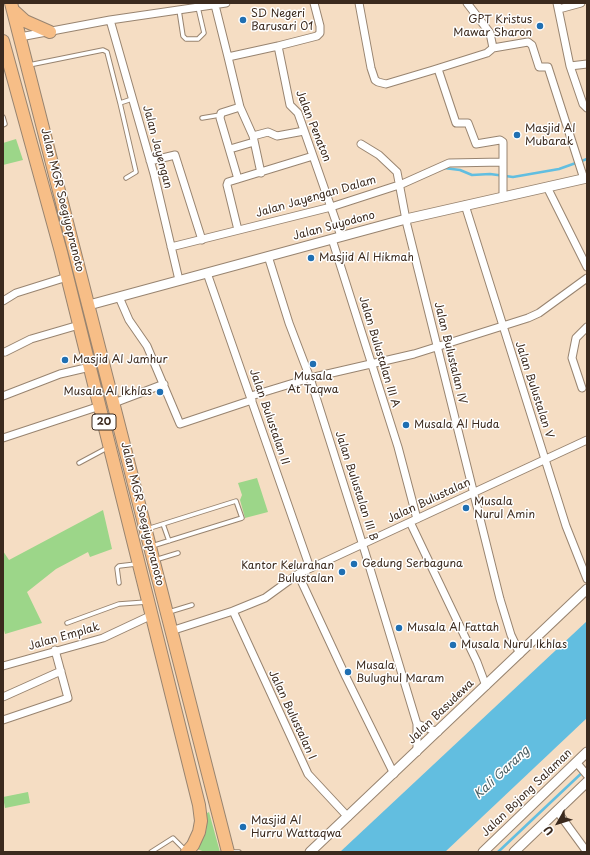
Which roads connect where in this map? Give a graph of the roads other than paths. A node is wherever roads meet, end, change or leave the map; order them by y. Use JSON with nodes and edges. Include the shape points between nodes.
{"nodes":[{"id":1,"x":226,"y":3,"type":"edge"},
{"id":2,"x":314,"y":3,"type":"edge"},
{"id":3,"x":359,"y":3,"type":"edge"},
{"id":4,"x":468,"y":3,"type":"edge"},
{"id":5,"x":581,"y":3,"type":"edge"},
{"id":6,"x":13,"y":5,"type":"edge"},
{"id":7,"x":198,"y":5,"type":"edge"},
{"id":8,"x":216,"y":5,"type":"junction"},
{"id":9,"x":558,"y":6,"type":"edge"},
{"id":10,"x":179,"y":10,"type":"junction"},
{"id":11,"x":110,"y":20,"type":"junction"},
{"id":12,"x":50,"y":32,"type":"junction"},
{"id":13,"x":20,"y":37,"type":"junction"},
{"id":14,"x":3,"y":41,"type":"edge"},
{"id":15,"x":278,"y":46,"type":"junction"},
{"id":16,"x":493,"y":48,"type":"junction"},
{"id":17,"x":228,"y":57,"type":"junction"},
{"id":18,"x":587,"y":64,"type":"edge"},
{"id":19,"x":27,"y":66,"type":"junction"},
{"id":20,"x":570,"y":66,"type":"junction"},
{"id":21,"x":438,"y":69,"type":"junction"},
{"id":22,"x":132,"y":99,"type":"junction"},
{"id":23,"x":120,"y":103,"type":"junction"},
{"id":24,"x":240,"y":107,"type":"junction"},
{"id":25,"x":587,"y":108,"type":"edge"},
{"id":26,"x":220,"y":115,"type":"junction"},
{"id":27,"x":3,"y":117,"type":"edge"},
{"id":28,"x":202,"y":118,"type":"dead end"},
{"id":29,"x":3,"y":125,"type":"edge"},
{"id":30,"x":304,"y":131,"type":"junction"},
{"id":31,"x":253,"y":139,"type":"junction"},
{"id":32,"x":361,"y":144,"type":"dead end"},
{"id":33,"x":230,"y":149,"type":"junction"},
{"id":34,"x":313,"y":156,"type":"junction"},
{"id":35,"x":150,"y":161,"type":"junction"},
{"id":36,"x":503,"y":162,"type":"junction"},
{"id":37,"x":261,"y":173,"type":"junction"},
{"id":38,"x":126,"y":178,"type":"dead end"},
{"id":39,"x":238,"y":179,"type":"junction"},
{"id":40,"x":585,"y":179,"type":"edge"},
{"id":41,"x":399,"y":182,"type":"junction"},
{"id":42,"x":547,"y":187,"type":"junction"},
{"id":43,"x":503,"y":196,"type":"junction"},
{"id":44,"x":465,"y":205,"type":"junction"},
{"id":45,"x":331,"y":206,"type":"junction"},
{"id":46,"x":406,"y":219,"type":"junction"},
{"id":47,"x":238,"y":229,"type":"junction"},
{"id":48,"x":336,"y":237,"type":"junction"},
{"id":49,"x":202,"y":239,"type":"junction"},
{"id":50,"x":171,"y":247,"type":"junction"},
{"id":51,"x":268,"y":256,"type":"junction"},
{"id":52,"x":587,"y":268,"type":"edge"},
{"id":53,"x":207,"y":272,"type":"junction"},
{"id":54,"x":67,"y":277,"type":"junction"},
{"id":55,"x":587,"y":278,"type":"edge"},
{"id":56,"x":179,"y":280,"type":"junction"},
{"id":57,"x":119,"y":297,"type":"junction"},
{"id":58,"x":3,"y":301,"type":"edge"},
{"id":59,"x":89,"y":305,"type":"junction"},
{"id":60,"x":79,"y":325,"type":"junction"},
{"id":61,"x":502,"y":327,"type":"junction"},
{"id":62,"x":587,"y":327,"type":"edge"},
{"id":63,"x":438,"y":346,"type":"junction"},
{"id":64,"x":5,"y":352,"type":"dead end"},
{"id":65,"x":372,"y":363,"type":"junction"},
{"id":66,"x":90,"y":367,"type":"junction"},
{"id":67,"x":310,"y":378,"type":"junction"},
{"id":68,"x":164,"y":384,"type":"junction"},
{"id":69,"x":582,"y":388,"type":"dead end"},
{"id":70,"x":3,"y":396,"type":"edge"},
{"id":71,"x":251,"y":398,"type":"junction"},
{"id":72,"x":114,"y":403,"type":"junction"},
{"id":73,"x":100,"y":406,"type":"junction"},
{"id":74,"x":3,"y":438,"type":"edge"},
{"id":75,"x":587,"y":440,"type":"edge"},
{"id":76,"x":110,"y":446,"type":"junction"},
{"id":77,"x":544,"y":460,"type":"junction"},
{"id":78,"x":79,"y":463,"type":"dead end"},
{"id":79,"x":474,"y":492,"type":"junction"},
{"id":80,"x":413,"y":520,"type":"junction"},
{"id":81,"x":163,"y":524,"type":"junction"},
{"id":82,"x":146,"y":529,"type":"junction"},
{"id":83,"x":169,"y":541,"type":"junction"},
{"id":84,"x":362,"y":544,"type":"junction"},
{"id":85,"x":150,"y":547,"type":"junction"},
{"id":86,"x":178,"y":553,"type":"dead end"},
{"id":87,"x":154,"y":560,"type":"junction"},
{"id":88,"x":139,"y":564,"type":"junction"},
{"id":89,"x":310,"y":568,"type":"junction"},
{"id":90,"x":298,"y":574,"type":"junction"},
{"id":91,"x":587,"y":579,"type":"edge"},
{"id":92,"x":119,"y":582,"type":"dead end"},
{"id":93,"x":587,"y":589,"type":"edge"},
{"id":94,"x":149,"y":602,"type":"junction"},
{"id":95,"x":192,"y":605,"type":"dead end"},
{"id":96,"x":232,"y":611,"type":"junction"},
{"id":97,"x":167,"y":612,"type":"junction"},
{"id":98,"x":152,"y":615,"type":"junction"},
{"id":99,"x":67,"y":623,"type":"dead end"},
{"id":100,"x":171,"y":631,"type":"junction"},
{"id":101,"x":55,"y":650,"type":"junction"},
{"id":102,"x":520,"y":654,"type":"junction"},
{"id":103,"x":3,"y":666,"type":"edge"},
{"id":104,"x":61,"y":671,"type":"junction"},
{"id":105,"x":486,"y":686,"type":"junction"},
{"id":106,"x":3,"y":697,"type":"edge"},
{"id":107,"x":3,"y":720,"type":"edge"},
{"id":108,"x":417,"y":724,"type":"junction"},
{"id":109,"x":438,"y":732,"type":"junction"},
{"id":110,"x":417,"y":752,"type":"junction"},
{"id":111,"x":587,"y":752,"type":"edge"},
{"id":112,"x":576,"y":763,"type":"junction"},
{"id":113,"x":394,"y":774,"type":"junction"},
{"id":114,"x":587,"y":775,"type":"edge"},
{"id":115,"x":587,"y":782,"type":"edge"},
{"id":116,"x":556,"y":811,"type":"junction"},
{"id":117,"x":348,"y":817,"type":"junction"},
{"id":118,"x":151,"y":852,"type":"edge"},
{"id":119,"x":187,"y":852,"type":"edge"},
{"id":120,"x":196,"y":852,"type":"edge"},
{"id":121,"x":228,"y":852,"type":"edge"},
{"id":122,"x":240,"y":852,"type":"edge"},
{"id":123,"x":310,"y":852,"type":"edge"},
{"id":124,"x":483,"y":852,"type":"edge"},
{"id":125,"x":515,"y":852,"type":"edge"},
{"id":126,"x":587,"y":852,"type":"edge"}],
"edges":[{"from":1,"to":8,"type":"street"},
{"from":2,"to":15,"type":"street","via":[[320,33]]},
{"from":3,"to":21,"type":"street","via":[[375,80],[386,84]]},
{"from":4,"to":16,"type":"street","via":[[490,33]]},
{"from":5,"to":9,"type":"street"},
{"from":6,"to":12,"type":"highway","via":[[25,21]]},
{"from":6,"to":13,"type":"highway","number":"20"},
{"from":7,"to":8,"type":"street"},
{"from":7,"to":10,"type":"street"},
{"from":7,"to":10,"type":"lane","via":[[204,33],[198,39],[186,39],[183,36]]},
{"from":8,"to":17,"type":"street"},
{"from":9,"to":20,"type":"street"},
{"from":10,"to":11,"type":"street"},
{"from":11,"to":12,"type":"street"},
{"from":11,"to":22,"type":"street","name":"Jalan Jayengan"},
{"from":12,"to":13,"type":"street"},
{"from":13,"to":19,"type":"highway","name":"Jalan MGR Soegiyopranoto","number":"20"},
{"from":14,"to":54,"type":"highway","name":"Jalan MGR Soegiyopranoto","number":"20"},
{"from":15,"to":17,"type":"street"},
{"from":15,"to":30,"type":"street","name":"Jalan Penaton","via":[[288,99],[298,113]]},
{"from":16,"to":21,"type":"street","via":[[487,53]]},
{"from":16,"to":40,"type":"street","via":[[528,42],[532,45],[539,67],[546,66],[549,69]]},
{"from":17,"to":24,"type":"street"},
{"from":18,"to":20,"type":"street"},
{"from":19,"to":23,"type":"lane","via":[[103,50],[107,52]]},
{"from":19,"to":59,"type":"highway","name":"Jalan MGR Soegiyopranoto","number":"20"},
{"from":20,"to":25,"type":"street","via":[[583,104]]},
{"from":21,"to":36,"type":"street","via":[[456,123],[468,123],[476,144],[502,141]]},
{"from":22,"to":23,"type":"lane"},
{"from":22,"to":35,"type":"street","name":"Jalan Jayengan"},
{"from":23,"to":38,"type":"lane","via":[[136,172]]},
{"from":24,"to":26,"type":"street","via":[[224,111]]},
{"from":24,"to":31,"type":"street"},
{"from":26,"to":28,"type":"lane"},
{"from":26,"to":33,"type":"street"},
{"from":27,"to":29,"type":"lane"},
{"from":30,"to":31,"type":"street","via":[[277,136],[268,132]]},
{"from":30,"to":34,"type":"street","name":"Jalan Penaton"},
{"from":31,"to":33,"type":"street"},
{"from":31,"to":37,"type":"street"},
{"from":32,"to":41,"type":"street","via":[[379,155],[395,170]]},
{"from":33,"to":39,"type":"street"},
{"from":34,"to":37,"type":"street"},
{"from":34,"to":45,"type":"street","name":"Jalan Penaton"},
{"from":35,"to":49,"type":"street","via":[[175,155]]},
{"from":35,"to":50,"type":"street","name":"Jalan Jayengan"},
{"from":36,"to":41,"type":"street","name":"Jalan Jayengan Dalam","via":[[455,162]]},
{"from":36,"to":43,"type":"street"},
{"from":37,"to":39,"type":"street"},
{"from":39,"to":47,"type":"street","via":[[230,181],[227,185]]},
{"from":40,"to":42,"type":"street","name":"Jalan Suyodono"},
{"from":41,"to":45,"type":"street","name":"Jalan Jayengan Dalam"},
{"from":41,"to":46,"type":"street","name":"Jalan Bulustalan IV"},
{"from":42,"to":43,"type":"street","name":"Jalan Suyodono"},
{"from":42,"to":52,"type":"street"},
{"from":43,"to":44,"type":"street","name":"Jalan Suyodono"},
{"from":44,"to":46,"type":"street","name":"Jalan Suyodono"},
{"from":44,"to":61,"type":"street","name":"Jalan Bulustalan V"},
{"from":45,"to":47,"type":"street","name":"Jalan Jayengan Dalam"},
{"from":45,"to":48,"type":"street","name":"Jalan Penaton"},
{"from":46,"to":48,"type":"street","name":"Jalan Suyodono"},
{"from":46,"to":63,"type":"street","name":"Jalan Bulustalan IV"},
{"from":47,"to":49,"type":"street","name":"Jalan Jayengan Dalam"},
{"from":48,"to":51,"type":"street","name":"Jalan Suyodono"},
{"from":48,"to":65,"type":"street","name":"Jalan Bulustalan III A"},
{"from":49,"to":50,"type":"street","name":"Jalan Jayengan Dalam"},
{"from":50,"to":56,"type":"street","name":"Jalan Jayengan"},
{"from":51,"to":53,"type":"street","name":"Jalan Suyodono"},
{"from":51,"to":67,"type":"street","name":"Jalan Bulustalan III B","via":[[288,323]]},
{"from":53,"to":56,"type":"street","name":"Jalan Suyodono"},
{"from":53,"to":71,"type":"street","name":"Jalan Bulustalan II"},
{"from":54,"to":58,"type":"street","via":[[16,293]]},
{"from":54,"to":60,"type":"highway","name":"Jalan MGR Soegiyopranoto","number":"20"},
{"from":55,"to":61,"type":"street","via":[[539,313]]},
{"from":56,"to":57,"type":"street","name":"Jalan Suyodono"},
{"from":57,"to":59,"type":"street","name":"Jalan Suyodono"},
{"from":57,"to":68,"type":"street","via":[[129,320],[147,346]]},
{"from":59,"to":72,"type":"highway","name":"Jalan MGR Soegiyopranoto","number":"20"},
{"from":60,"to":64,"type":"street","via":[[31,339]]},
{"from":60,"to":66,"type":"highway","name":"Jalan MGR Soegiyopranoto","number":"20"},
{"from":61,"to":63,"type":"street"},
{"from":61,"to":77,"type":"street","name":"Jalan Bulustalan V"},
{"from":62,"to":69,"type":"street","via":[[576,338],[572,358]]},
{"from":63,"to":65,"type":"street"},
{"from":63,"to":79,"type":"street","name":"Jalan Bulustalan IV"},
{"from":65,"to":67,"type":"street"},
{"from":65,"to":80,"type":"street","name":"Jalan Bulustalan III A","via":[[398,447]]},
{"from":66,"to":70,"type":"street","via":[[60,374]]},
{"from":66,"to":73,"type":"highway","name":"Jalan MGR Soegiyopranoto","number":"20"},
{"from":67,"to":71,"type":"street"},
{"from":67,"to":84,"type":"street","name":"Jalan Bulustalan III B"},
{"from":68,"to":71,"type":"street","via":[[180,424]]},
{"from":68,"to":72,"type":"street"},
{"from":71,"to":89,"type":"street","name":"Jalan Bulustalan II"},
{"from":72,"to":82,"type":"highway","name":"Jalan MGR Soegiyopranoto","number":"20"},
{"from":73,"to":74,"type":"street"},
{"from":73,"to":76,"type":"highway","name":"Jalan MGR Soegiyopranoto","number":"20"},
{"from":75,"to":77,"type":"street","name":"Jalan Bulustalan"},
{"from":76,"to":78,"type":"lane"},
{"from":76,"to":88,"type":"highway","name":"Jalan MGR Soegiyopranoto","number":"20"},
{"from":77,"to":79,"type":"street","name":"Jalan Bulustalan"},
{"from":77,"to":91,"type":"street","name":"Jalan Bulustalan V"},
{"from":79,"to":80,"type":"street","name":"Jalan Bulustalan"},
{"from":79,"to":102,"type":"street","name":"Jalan Bulustalan IV","via":[[500,599]]},
{"from":80,"to":84,"type":"street","name":"Jalan Bulustalan"},
{"from":80,"to":105,"type":"street","name":"Jalan Bulustalan III A"},
{"from":81,"to":82,"type":"lane"},
{"from":81,"to":83,"type":"lane"},
{"from":81,"to":83,"type":"lane","via":[[236,501],[242,518]]},
{"from":82,"to":85,"type":"highway","name":"Jalan MGR Soegiyopranoto","number":"20"},
{"from":83,"to":85,"type":"lane"},
{"from":84,"to":89,"type":"street","name":"Jalan Bulustalan"},
{"from":84,"to":108,"type":"street","name":"Jalan Bulustalan III B"},
{"from":85,"to":87,"type":"highway","name":"Jalan MGR Soegiyopranoto","number":"20"},
{"from":86,"to":87,"type":"lane"},
{"from":87,"to":97,"type":"highway","name":"Jalan MGR Soegiyopranoto","number":"20"},
{"from":88,"to":92,"type":"lane","via":[[119,566]]},
{"from":88,"to":94,"type":"highway","name":"Jalan MGR Soegiyopranoto","number":"20"},
{"from":89,"to":90,"type":"street","name":"Jalan Bulustalan"},
{"from":90,"to":96,"type":"street","name":"Jalan Bulustalan","via":[[265,598]]},
{"from":90,"to":113,"type":"street"},
{"from":93,"to":102,"type":"street","name":"Jalan Basudewa"},
{"from":94,"to":98,"type":"highway","name":"Jalan MGR Soegiyopranoto","number":"20"},
{"from":94,"to":99,"type":"lane","via":[[119,604]]},
{"from":95,"to":97,"type":"lane"},
{"from":96,"to":100,"type":"street","name":"Jalan Bulustalan"},
{"from":96,"to":117,"type":"street","name":"Jalan Bulustalan I","via":[[308,774]]},
{"from":97,"to":100,"type":"highway","name":"Jalan MGR Soegiyopranoto","number":"20"},
{"from":98,"to":101,"type":"street","name":"Jalan Emplak","via":[[103,638]]},
{"from":98,"to":119,"type":"highway","name":"Jalan MGR Soegiyopranoto","number":"20","via":[[199,805],[199,832]]},
{"from":100,"to":121,"type":"highway","name":"Jalan MGR Soegiyopranoto","number":"20"},
{"from":101,"to":103,"type":"street","name":"Jalan Emplak"},
{"from":101,"to":104,"type":"street"},
{"from":102,"to":105,"type":"street","name":"Jalan Basudewa"},
{"from":104,"to":106,"type":"street"},
{"from":104,"to":107,"type":"street","via":[[68,696],[66,699]]},
{"from":105,"to":109,"type":"street","name":"Jalan Basudewa"},
{"from":108,"to":109,"type":"street"},
{"from":108,"to":110,"type":"street","name":"Jalan Bulustalan III B"},
{"from":109,"to":110,"type":"street","name":"Jalan Basudewa"},
{"from":110,"to":113,"type":"street","name":"Jalan Basudewa"},
{"from":111,"to":112,"type":"street","name":"Jalan Bojong Salaman"},
{"from":112,"to":114,"type":"street"},
{"from":112,"to":124,"type":"street","name":"Jalan Bojong Salaman"},
{"from":113,"to":117,"type":"street","name":"Jalan Basudewa"},
{"from":115,"to":116,"type":"street"},
{"from":116,"to":125,"type":"street"},
{"from":116,"to":126,"type":"street"},
{"from":117,"to":123,"type":"street","name":"Jalan Basudewa"},
{"from":118,"to":119,"type":"lane","via":[[170,838]]},
{"from":119,"to":120,"type":"highway"},
{"from":121,"to":122,"type":"lane"}]}
